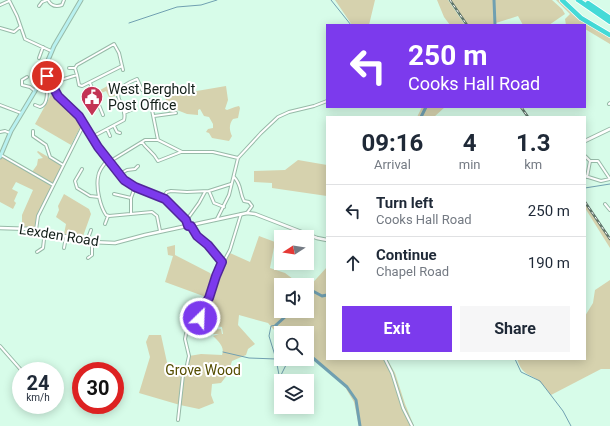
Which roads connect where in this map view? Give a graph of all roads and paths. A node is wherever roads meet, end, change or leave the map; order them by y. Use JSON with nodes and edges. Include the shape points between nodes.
{"nodes":[{"id":1,"x":9,"y":0,"type":"edge"},
{"id":2,"x":48,"y":0,"type":"edge"},
{"id":3,"x":64,"y":0,"type":"edge"},
{"id":4,"x":81,"y":0,"type":"edge"},
{"id":5,"x":562,"y":0,"type":"edge"},
{"id":6,"x":578,"y":0,"type":"edge"},
{"id":7,"x":583,"y":0,"type":"edge"},
{"id":8,"x":586,"y":0,"type":"edge"},
{"id":9,"x":0,"y":5,"type":"edge"},
{"id":10,"x":39,"y":6,"type":"dead end"},
{"id":11,"x":596,"y":8,"type":"junction"},
{"id":12,"x":610,"y":18,"type":"edge"},
{"id":13,"x":610,"y":22,"type":"edge"},
{"id":14,"x":20,"y":27,"type":"junction"},
{"id":15,"x":0,"y":28,"type":"edge"},
{"id":16,"x":610,"y":35,"type":"edge"},
{"id":17,"x":43,"y":47,"type":"junction"},
{"id":18,"x":51,"y":51,"type":"junction"},
{"id":19,"x":39,"y":58,"type":"dead end"},
{"id":20,"x":122,"y":66,"type":"junction"},
{"id":21,"x":69,"y":68,"type":"dead end"},
{"id":22,"x":75,"y":68,"type":"junction"},
{"id":23,"x":123,"y":70,"type":"dead end"},
{"id":24,"x":43,"y":74,"type":"junction"},
{"id":25,"x":77,"y":75,"type":"junction"},
{"id":26,"x":27,"y":77,"type":"dead end"},
{"id":27,"x":89,"y":82,"type":"junction"},
{"id":28,"x":51,"y":85,"type":"junction"},
{"id":29,"x":142,"y":90,"type":"dead end"},
{"id":30,"x":35,"y":91,"type":"junction"},
{"id":31,"x":326,"y":101,"type":"edge"},
{"id":32,"x":152,"y":102,"type":"dead end"},
{"id":33,"x":0,"y":104,"type":"edge"},
{"id":34,"x":34,"y":105,"type":"dead end"},
{"id":35,"x":133,"y":109,"type":"dead end"},
{"id":36,"x":124,"y":113,"type":"junction"},
{"id":37,"x":176,"y":113,"type":"dead end"},
{"id":38,"x":22,"y":114,"type":"junction"},
{"id":39,"x":104,"y":114,"type":"dead end"},
{"id":40,"x":153,"y":116,"type":"junction"},
{"id":41,"x":84,"y":124,"type":"junction"},
{"id":42,"x":114,"y":126,"type":"junction"},
{"id":43,"x":107,"y":129,"type":"junction"},
{"id":44,"x":610,"y":129,"type":"edge"},
{"id":45,"x":33,"y":131,"type":"dead end"},
{"id":46,"x":0,"y":132,"type":"edge"},
{"id":47,"x":10,"y":133,"type":"junction"},
{"id":48,"x":120,"y":133,"type":"dead end"},
{"id":49,"x":110,"y":136,"type":"dead end"},
{"id":50,"x":92,"y":137,"type":"junction"},
{"id":51,"x":158,"y":140,"type":"junction"},
{"id":52,"x":586,"y":141,"type":"edge"},
{"id":53,"x":142,"y":142,"type":"junction"},
{"id":54,"x":182,"y":152,"type":"junction"},
{"id":55,"x":1,"y":156,"type":"edge"},
{"id":56,"x":586,"y":157,"type":"edge"},
{"id":57,"x":238,"y":158,"type":"junction"},
{"id":58,"x":108,"y":161,"type":"junction"},
{"id":59,"x":590,"y":162,"type":"junction"},
{"id":60,"x":63,"y":165,"type":"junction"},
{"id":61,"x":138,"y":166,"type":"dead end"},
{"id":62,"x":82,"y":169,"type":"dead end"},
{"id":63,"x":120,"y":174,"type":"junction"},
{"id":64,"x":586,"y":176,"type":"edge"},
{"id":65,"x":234,"y":177,"type":"junction"},
{"id":66,"x":236,"y":179,"type":"junction"},
{"id":67,"x":610,"y":179,"type":"edge"},
{"id":68,"x":232,"y":183,"type":"junction"},
{"id":69,"x":53,"y":185,"type":"junction"},
{"id":70,"x":135,"y":187,"type":"junction"},
{"id":71,"x":205,"y":191,"type":"junction"},
{"id":72,"x":209,"y":191,"type":"junction"},
{"id":73,"x":114,"y":194,"type":"dead end"},
{"id":74,"x":99,"y":196,"type":"junction"},
{"id":75,"x":131,"y":198,"type":"junction"},
{"id":76,"x":162,"y":198,"type":"junction"},
{"id":77,"x":605,"y":204,"type":"dead end"},
{"id":78,"x":224,"y":207,"type":"junction"},
{"id":79,"x":609,"y":209,"type":"edge"},
{"id":80,"x":605,"y":211,"type":"dead end"},
{"id":81,"x":247,"y":213,"type":"junction"},
{"id":82,"x":131,"y":214,"type":"junction"},
{"id":83,"x":241,"y":214,"type":"junction"},
{"id":84,"x":108,"y":216,"type":"junction"},
{"id":85,"x":217,"y":219,"type":"junction"},
{"id":86,"x":186,"y":220,"type":"junction"},
{"id":87,"x":105,"y":224,"type":"dead end"},
{"id":88,"x":190,"y":226,"type":"junction"},
{"id":89,"x":0,"y":228,"type":"edge"},
{"id":90,"x":36,"y":230,"type":"junction"},
{"id":91,"x":91,"y":230,"type":"dead end"},
{"id":92,"x":160,"y":231,"type":"junction"},
{"id":93,"x":45,"y":232,"type":"junction"},
{"id":94,"x":66,"y":237,"type":"junction"},
{"id":95,"x":326,"y":240,"type":"edge"},
{"id":96,"x":87,"y":241,"type":"junction"},
{"id":97,"x":92,"y":242,"type":"junction"},
{"id":98,"x":64,"y":248,"type":"dead end"},
{"id":99,"x":37,"y":252,"type":"dead end"},
{"id":100,"x":88,"y":258,"type":"dead end"},
{"id":101,"x":222,"y":262,"type":"junction"},
{"id":102,"x":0,"y":346,"type":"edge"},
{"id":103,"x":386,"y":360,"type":"edge"},
{"id":104,"x":14,"y":362,"type":"edge"},
{"id":105,"x":178,"y":420,"type":"dead end"},
{"id":106,"x":412,"y":426,"type":"edge"}],
"edges":[{"from":1,"to":9,"type":"street"},
{"from":1,"to":14,"type":"street"},
{"from":2,"to":3,"type":"street","via":[[58,6],[62,5]]},
{"from":2,"to":10,"type":"street"},
{"from":4,"to":18,"type":"main road"},
{"from":5,"to":16,"type":"highway","via":[[580,18]]},
{"from":6,"to":13,"type":"highway"},
{"from":7,"to":11,"type":"highway"},
{"from":8,"to":11,"type":"highway"},
{"from":11,"to":12,"type":"highway"},
{"from":14,"to":15,"type":"street","via":[[14,32]]},
{"from":14,"to":17,"type":"street","via":[[25,39]]},
{"from":17,"to":18,"type":"street"},
{"from":17,"to":19,"type":"street"},
{"from":18,"to":24,"type":"main road"},
{"from":20,"to":22,"type":"street","via":[[114,44]]},
{"from":20,"to":23,"type":"street"},
{"from":20,"to":27,"type":"street"},
{"from":21,"to":22,"type":"street"},
{"from":22,"to":25,"type":"street"},
{"from":24,"to":28,"type":"street","via":[[48,77]]},
{"from":24,"to":30,"type":"main road"},
{"from":25,"to":27,"type":"street","via":[[80,86]]},
{"from":25,"to":28,"type":"street"},
{"from":26,"to":30,"type":"street","via":[[21,79],[22,86]]},
{"from":27,"to":39,"type":"street"},
{"from":28,"to":34,"type":"street","via":[[43,106]]},
{"from":28,"to":41,"type":"street"},
{"from":29,"to":36,"type":"street","via":[[137,79],[118,91],[118,99]]},
{"from":30,"to":38,"type":"main road"},
{"from":31,"to":57,"type":"street","via":[[278,117]]},
{"from":32,"to":40,"type":"street"},
{"from":33,"to":38,"type":"street"},
{"from":35,"to":36,"type":"street"},
{"from":36,"to":42,"type":"street","via":[[124,120]]},
{"from":37,"to":40,"type":"street"},
{"from":38,"to":47,"type":"main road"},
{"from":40,"to":51,"type":"street"},
{"from":41,"to":50,"type":"street"},
{"from":41,"to":60,"type":"street"},
{"from":42,"to":43,"type":"street"},
{"from":42,"to":48,"type":"street"},
{"from":43,"to":49,"type":"street"},
{"from":43,"to":50,"type":"street"},
{"from":44,"to":52,"type":"street"},
{"from":45,"to":60,"type":"street","via":[[32,135],[46,146],[50,157]]},
{"from":46,"to":47,"type":"street"},
{"from":47,"to":55,"type":"main road"},
{"from":50,"to":58,"type":"street"},
{"from":51,"to":53,"type":"street","via":[[148,139]]},
{"from":51,"to":54,"type":"street"},
{"from":53,"to":54,"type":"street","via":[[154,153],[158,161]]},
{"from":53,"to":58,"type":"street"},
{"from":54,"to":57,"type":"street","via":[[213,152]]},
{"from":55,"to":69,"type":"street"},
{"from":56,"to":59,"type":"street"},
{"from":57,"to":65,"type":"street"},
{"from":58,"to":63,"type":"street"},
{"from":58,"to":74,"type":"street","via":[[102,165],[98,176]]},
{"from":59,"to":64,"type":"street"},
{"from":59,"to":67,"type":"street","via":[[598,161]]},
{"from":60,"to":69,"type":"street"},
{"from":61,"to":63,"type":"street"},
{"from":62,"to":74,"type":"street","via":[[75,184],[77,188],[90,196]]},
{"from":63,"to":70,"type":"street","via":[[126,183]]},
{"from":64,"to":67,"type":"street","via":[[601,181]]},
{"from":65,"to":66,"type":"street"},
{"from":65,"to":68,"type":"street"},
{"from":66,"to":68,"type":"street"},
{"from":66,"to":81,"type":"street","via":[[240,185],[242,198],[252,206]]},
{"from":68,"to":72,"type":"street"},
{"from":68,"to":78,"type":"street"},
{"from":69,"to":90,"type":"street","via":[[38,216]]},
{"from":70,"to":75,"type":"street"},
{"from":70,"to":76,"type":"street"},
{"from":71,"to":72,"type":"street"},
{"from":71,"to":76,"type":"street","via":[[171,191]]},
{"from":71,"to":86,"type":"street","via":[[200,203]]},
{"from":72,"to":78,"type":"street","via":[[214,203]]},
{"from":73,"to":75,"type":"street"},
{"from":74,"to":84,"type":"street","via":[[104,212]]},
{"from":75,"to":82,"type":"street"},
{"from":76,"to":86,"type":"street"},
{"from":77,"to":79,"type":"street"},
{"from":78,"to":85,"type":"street"},
{"from":79,"to":80,"type":"street"},
{"from":81,"to":83,"type":"street","name":"Lexden Road"},
{"from":81,"to":95,"type":"street"},
{"from":82,"to":84,"type":"street"},
{"from":82,"to":92,"type":"street","via":[[154,213]]},
{"from":83,"to":85,"type":"street","name":"Lexden Road"},
{"from":83,"to":101,"type":"street","via":[[230,250]]},
{"from":84,"to":87,"type":"street"},
{"from":85,"to":88,"type":"street","name":"Lexden Road"},
{"from":86,"to":88,"type":"street"},
{"from":88,"to":92,"type":"street","name":"Lexden Road"},
{"from":88,"to":101,"type":"street"},
{"from":89,"to":90,"type":"street","name":"Lexden Road"},
{"from":90,"to":93,"type":"street","name":"Lexden Road"},
{"from":91,"to":96,"type":"street"},
{"from":92,"to":97,"type":"street","name":"Lexden Road","via":[[115,243]]},
{"from":93,"to":94,"type":"street","name":"Lexden Road"},
{"from":93,"to":99,"type":"street","via":[[42,251]]},
{"from":94,"to":96,"type":"street","name":"Lexden Road"},
{"from":94,"to":98,"type":"street"},
{"from":96,"to":97,"type":"street","name":"Lexden Road"},
{"from":97,"to":100,"type":"street","via":[[92,255]]},
{"from":101,"to":105,"type":"street","via":[[209,298],[202,307],[197,330],[187,331],[186,334],[189,356],[183,375]]},
{"from":102,"to":104,"type":"street"},
{"from":103,"to":106,"type":"street"}]}
